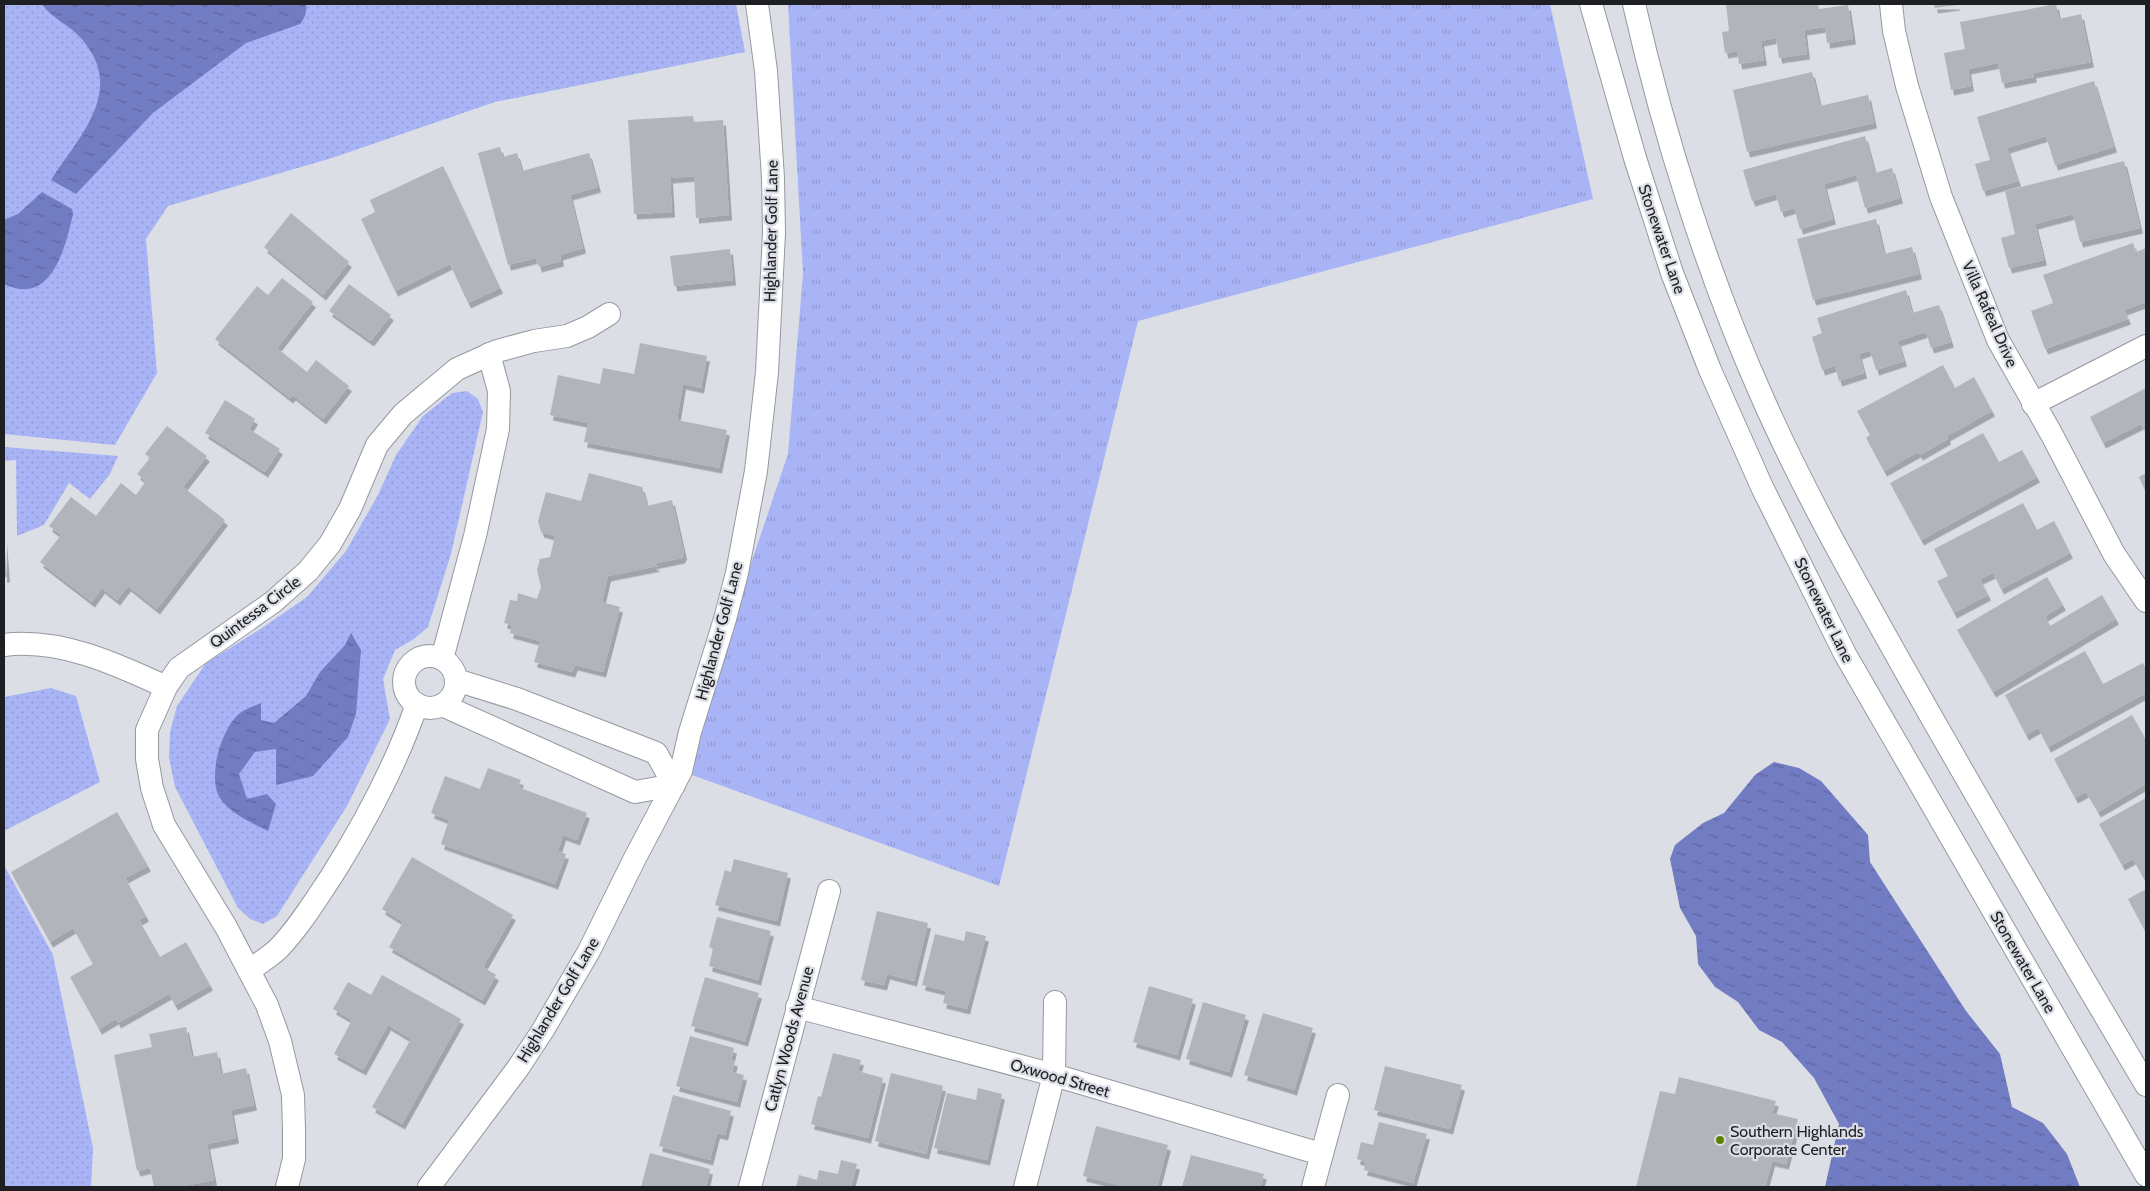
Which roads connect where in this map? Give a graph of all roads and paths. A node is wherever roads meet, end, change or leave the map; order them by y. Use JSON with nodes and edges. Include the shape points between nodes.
{"nodes":[{"id":1,"x":757,"y":4,"type":"edge"},
{"id":2,"x":1591,"y":4,"type":"edge"},
{"id":3,"x":1634,"y":4,"type":"edge"},
{"id":4,"x":1891,"y":4,"type":"edge"},
{"id":5,"x":609,"y":314,"type":"dead end"},
{"id":6,"x":2146,"y":346,"type":"edge"},
{"id":7,"x":489,"y":354,"type":"junction"},
{"id":8,"x":2033,"y":404,"type":"junction"},
{"id":9,"x":2146,"y":601,"type":"edge"},
{"id":10,"x":4,"y":645,"type":"edge"},
{"id":11,"x":442,"y":659,"type":"junction"},
{"id":12,"x":456,"y":680,"type":"junction"},
{"id":13,"x":166,"y":687,"type":"junction"},
{"id":14,"x":417,"y":704,"type":"junction"},
{"id":15,"x":442,"y":705,"type":"junction"},
{"id":16,"x":541,"y":709,"type":"junction"},
{"id":17,"x":527,"y":743,"type":"junction"},
{"id":18,"x":674,"y":785,"type":"junction"},
{"id":19,"x":829,"y":892,"type":"dead end"},
{"id":20,"x":249,"y":971,"type":"junction"},
{"id":21,"x":1055,"y":1002,"type":"dead end"},
{"id":22,"x":798,"y":1008,"type":"junction"},
{"id":23,"x":1054,"y":1075,"type":"junction"},
{"id":24,"x":2146,"y":1085,"type":"edge"},
{"id":25,"x":1338,"y":1094,"type":"dead end"},
{"id":26,"x":1321,"y":1154,"type":"junction"},
{"id":27,"x":2146,"y":1175,"type":"edge"},
{"id":28,"x":287,"y":1187,"type":"edge"},
{"id":29,"x":429,"y":1187,"type":"edge"},
{"id":30,"x":750,"y":1187,"type":"edge"},
{"id":31,"x":1025,"y":1187,"type":"edge"},
{"id":32,"x":1313,"y":1187,"type":"edge"}],
"edges":[{"from":1,"to":18,"type":"street","name":"Highlander Golf Lane","via":[[766,71],[773,178],[772,277],[763,421],[737,573],[681,771]]},
{"from":2,"to":27,"type":"street","name":"Stonewater Lane","via":[[1672,273],[1710,370],[1762,486],[1845,654]]},
{"from":3,"to":24,"type":"street","via":[[1652,77],[1701,236],[1743,352],[1784,444],[1847,566],[2003,846]]},
{"from":4,"to":8,"type":"street","name":"Villa Rafeal Drive","via":[[1907,86],[1941,197],[1998,340]]},
{"from":5,"to":7,"type":"street","name":"Quintessa Circle","via":[[567,336],[534,341]]},
{"from":6,"to":8,"type":"street"},
{"from":7,"to":11,"type":"street","via":[[499,390],[498,429],[475,536]]},
{"from":7,"to":13,"type":"street","name":"Quintessa Circle","via":[[457,369],[431,390],[403,414],[377,445],[350,509],[330,544],[308,572],[266,607],[179,668]]},
{"from":8,"to":9,"type":"street","name":"Villa Rafeal Drive","via":[[2114,554]]},
{"from":10,"to":13,"type":"street","via":[[23,642],[54,646],[95,658]]},
{"from":11,"to":12,"type":"street","via":[[449,664]]},
{"from":11,"to":14,"type":"street","via":[[426,657],[417,660],[406,674],[406,691]]},
{"from":12,"to":15,"type":"street","via":[[454,692]]},
{"from":12,"to":16,"type":"street"},
{"from":13,"to":20,"type":"street","name":"Quintessa Circle","via":[[147,730],[152,788],[164,825]]},
{"from":14,"to":15,"type":"street","via":[[434,708]]},
{"from":14,"to":20,"type":"street","via":[[378,797],[340,862],[295,929],[278,949]]},
{"from":15,"to":17,"type":"street"},
{"from":16,"to":17,"type":"street"},
{"from":16,"to":18,"type":"street","via":[[656,753]]},
{"from":17,"to":18,"type":"street","via":[[635,792]]},
{"from":18,"to":29,"type":"street","name":"Highlander Golf Lane","via":[[589,951],[543,1030]]},
{"from":19,"to":22,"type":"street","name":"Catlyn Woods Avenue"},
{"from":20,"to":28,"type":"street","name":"Quintessa Circle","via":[[280,1041],[293,1095],[294,1160]]},
{"from":21,"to":23,"type":"street"},
{"from":22,"to":23,"type":"street","name":"Oxwood Street"},
{"from":22,"to":30,"type":"street","name":"Catlyn Woods Avenue"},
{"from":23,"to":26,"type":"street","name":"Oxwood Street"},
{"from":23,"to":31,"type":"street"},
{"from":25,"to":26,"type":"street"},
{"from":26,"to":32,"type":"street"}]}
